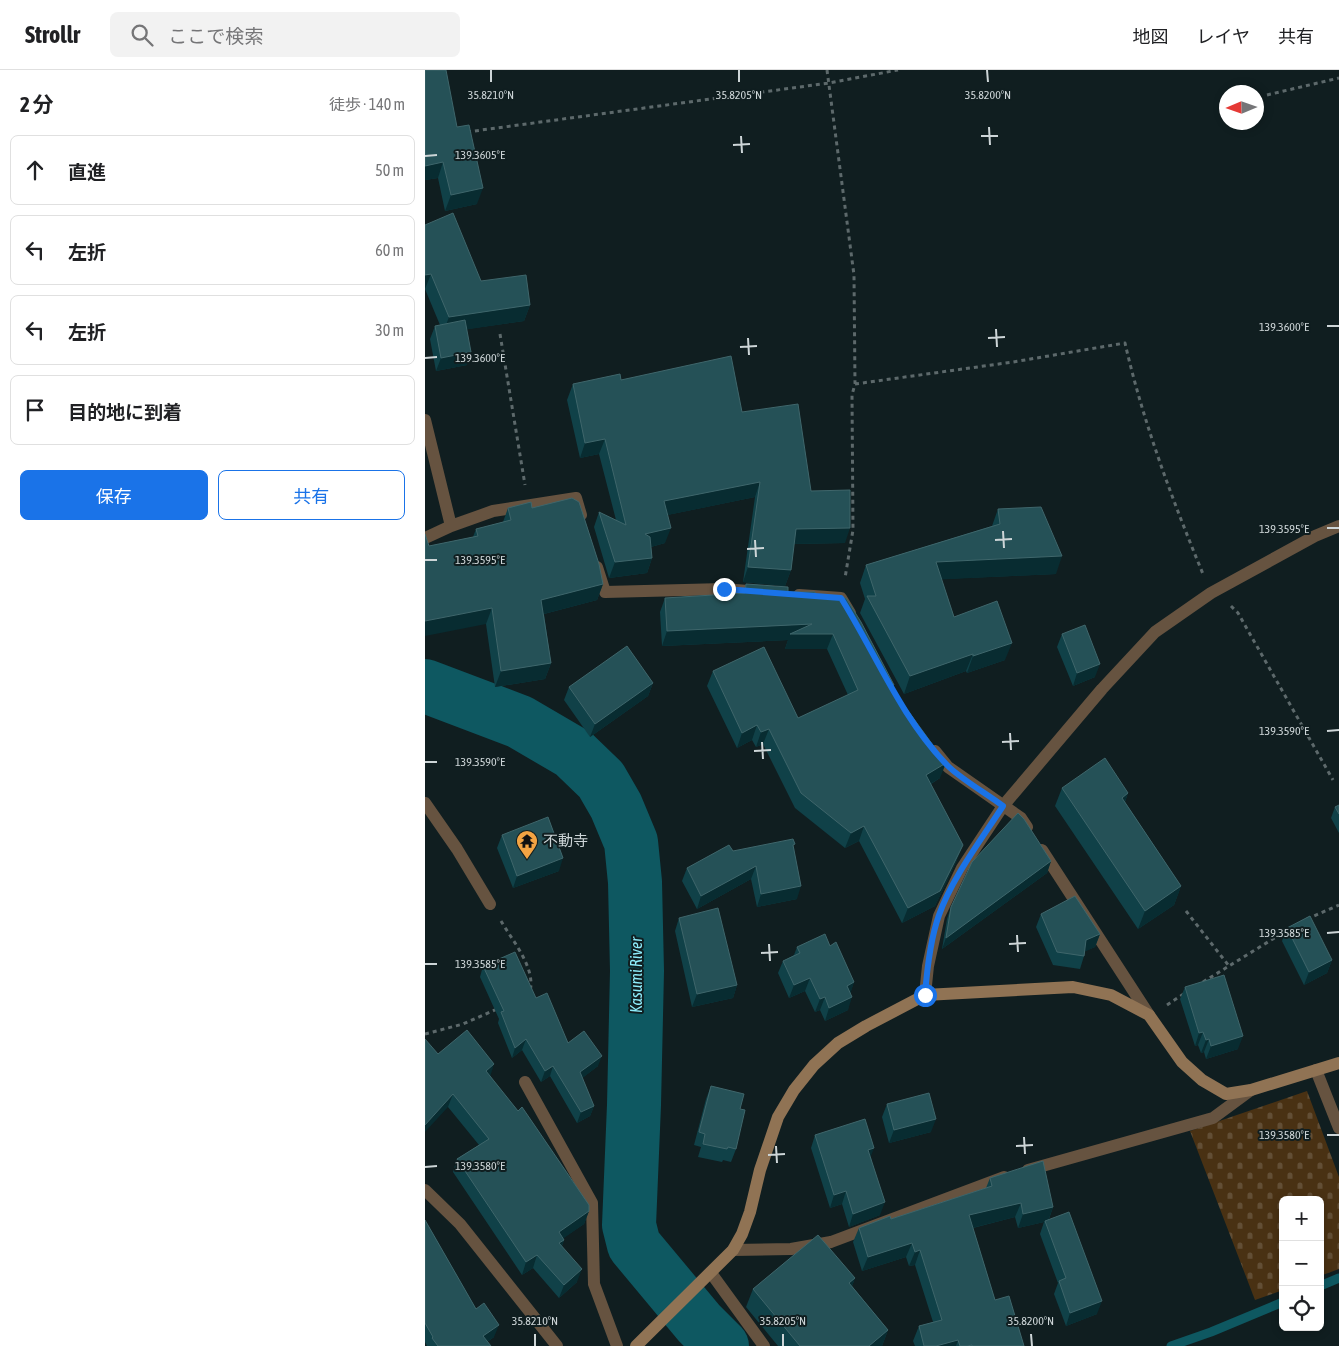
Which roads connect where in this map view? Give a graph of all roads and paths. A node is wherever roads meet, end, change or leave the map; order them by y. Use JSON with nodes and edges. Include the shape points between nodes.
{"nodes":[{"id":1,"x":827,"y":70,"type":"edge"},
{"id":2,"x":898,"y":70,"type":"edge"},
{"id":3,"x":1339,"y":78,"type":"edge"},
{"id":4,"x":829,"y":83,"type":"junction"},
{"id":5,"x":1267,"y":95,"type":"dead end"},
{"id":6,"x":462,"y":133,"type":"edge"},
{"id":7,"x":500,"y":334,"type":"dead end"},
{"id":8,"x":855,"y":384,"type":"junction"},
{"id":9,"x":425,"y":420,"type":"edge"},
{"id":10,"x":529,"y":505,"type":"junction"},
{"id":11,"x":451,"y":526,"type":"junction"},
{"id":12,"x":585,"y":526,"type":"edge"},
{"id":13,"x":1339,"y":526,"type":"edge"},
{"id":14,"x":425,"y":538,"type":"edge"},
{"id":15,"x":593,"y":555,"type":"edge"},
{"id":16,"x":1213,"y":592,"type":"junction"},
{"id":17,"x":841,"y":598,"type":"junction"},
{"id":18,"x":859,"y":626,"type":"edge"},
{"id":19,"x":925,"y":738,"type":"edge"},
{"id":20,"x":1333,"y":780,"type":"dead end"},
{"id":21,"x":425,"y":803,"type":"edge"},
{"id":22,"x":1003,"y":806,"type":"junction"},
{"id":23,"x":491,"y":904,"type":"joint"},
{"id":24,"x":1339,"y":905,"type":"edge"},
{"id":25,"x":1186,"y":912,"type":"dead end"},
{"id":26,"x":1301,"y":921,"type":"edge"},
{"id":27,"x":1293,"y":926,"type":"edge"},
{"id":28,"x":1229,"y":966,"type":"junction"},
{"id":29,"x":1197,"y":986,"type":"edge"},
{"id":30,"x":1189,"y":991,"type":"edge"},
{"id":31,"x":529,"y":995,"type":"edge"},
{"id":32,"x":925,"y":995,"type":"junction"},
{"id":33,"x":504,"y":1006,"type":"edge"},
{"id":34,"x":1149,"y":1016,"type":"junction"},
{"id":35,"x":425,"y":1034,"type":"edge"},
{"id":36,"x":1339,"y":1063,"type":"edge"},
{"id":37,"x":1316,"y":1070,"type":"junction"},
{"id":38,"x":525,"y":1082,"type":"dead end"},
{"id":39,"x":1251,"y":1090,"type":"junction"},
{"id":40,"x":1339,"y":1128,"type":"edge"},
{"id":41,"x":425,"y":1190,"type":"edge"},
{"id":42,"x":733,"y":1250,"type":"junction"},
{"id":43,"x":707,"y":1277,"type":"junction"},
{"id":44,"x":637,"y":1345,"type":"edge"},
{"id":45,"x":557,"y":1346,"type":"edge"},
{"id":46,"x":617,"y":1346,"type":"edge"},
{"id":47,"x":764,"y":1346,"type":"edge"}],
"edges":[{"from":1,"to":4,"type":"path"},
{"from":2,"to":4,"type":"path"},
{"from":3,"to":5,"type":"path"},
{"from":4,"to":6,"type":"path"},
{"from":4,"to":8,"type":"path","via":[[854,275]]},
{"from":7,"to":10,"type":"path"},
{"from":8,"to":16,"type":"path","via":[[1125,343],[1135,388],[1173,498]]},
{"from":8,"to":17,"type":"path","via":[[851,395],[853,530]]},
{"from":9,"to":11,"type":"street"},
{"from":10,"to":11,"type":"street","via":[[493,511]]},
{"from":10,"to":12,"type":"street","via":[[576,498]]},
{"from":11,"to":14,"type":"street"},
{"from":13,"to":16,"type":"street"},
{"from":15,"to":17,"type":"street","via":[[605,592],[724,589]]},
{"from":16,"to":20,"type":"path","via":[[1239,613]]},
{"from":16,"to":22,"type":"street","via":[[1155,632]]},
{"from":17,"to":18,"type":"street"},
{"from":19,"to":22,"type":"street","via":[[948,766]]},
{"from":21,"to":23,"type":"street"},
{"from":22,"to":32,"type":"street","via":[[962,868],[939,916],[927,966]]},
{"from":22,"to":34,"type":"street","via":[[1021,818]]},
{"from":23,"to":31,"type":"path","via":[[529,968],[532,982]]},
{"from":24,"to":26,"type":"path"},
{"from":25,"to":28,"type":"path"},
{"from":27,"to":28,"type":"path"},
{"from":28,"to":29,"type":"path"},
{"from":30,"to":34,"type":"path"},
{"from":32,"to":34,"type":"street","via":[[1073,987],[1111,995]]},
{"from":32,"to":42,"type":"street","via":[[838,1043],[794,1090],[778,1117],[760,1170],[751,1212]]},
{"from":33,"to":35,"type":"path","via":[[463,1024]]},
{"from":34,"to":39,"type":"street","via":[[1182,1062],[1202,1080],[1226,1094]]},
{"from":36,"to":37,"type":"street"},
{"from":37,"to":39,"type":"street"},
{"from":37,"to":40,"type":"street"},
{"from":38,"to":46,"type":"street","via":[[592,1203],[594,1284]]},
{"from":39,"to":42,"type":"street","via":[[1213,1118],[999,1178],[831,1242],[791,1249]]},
{"from":41,"to":45,"type":"street","via":[[460,1224]]},
{"from":42,"to":43,"type":"street"},
{"from":43,"to":44,"type":"street"},
{"from":43,"to":47,"type":"street"}]}
